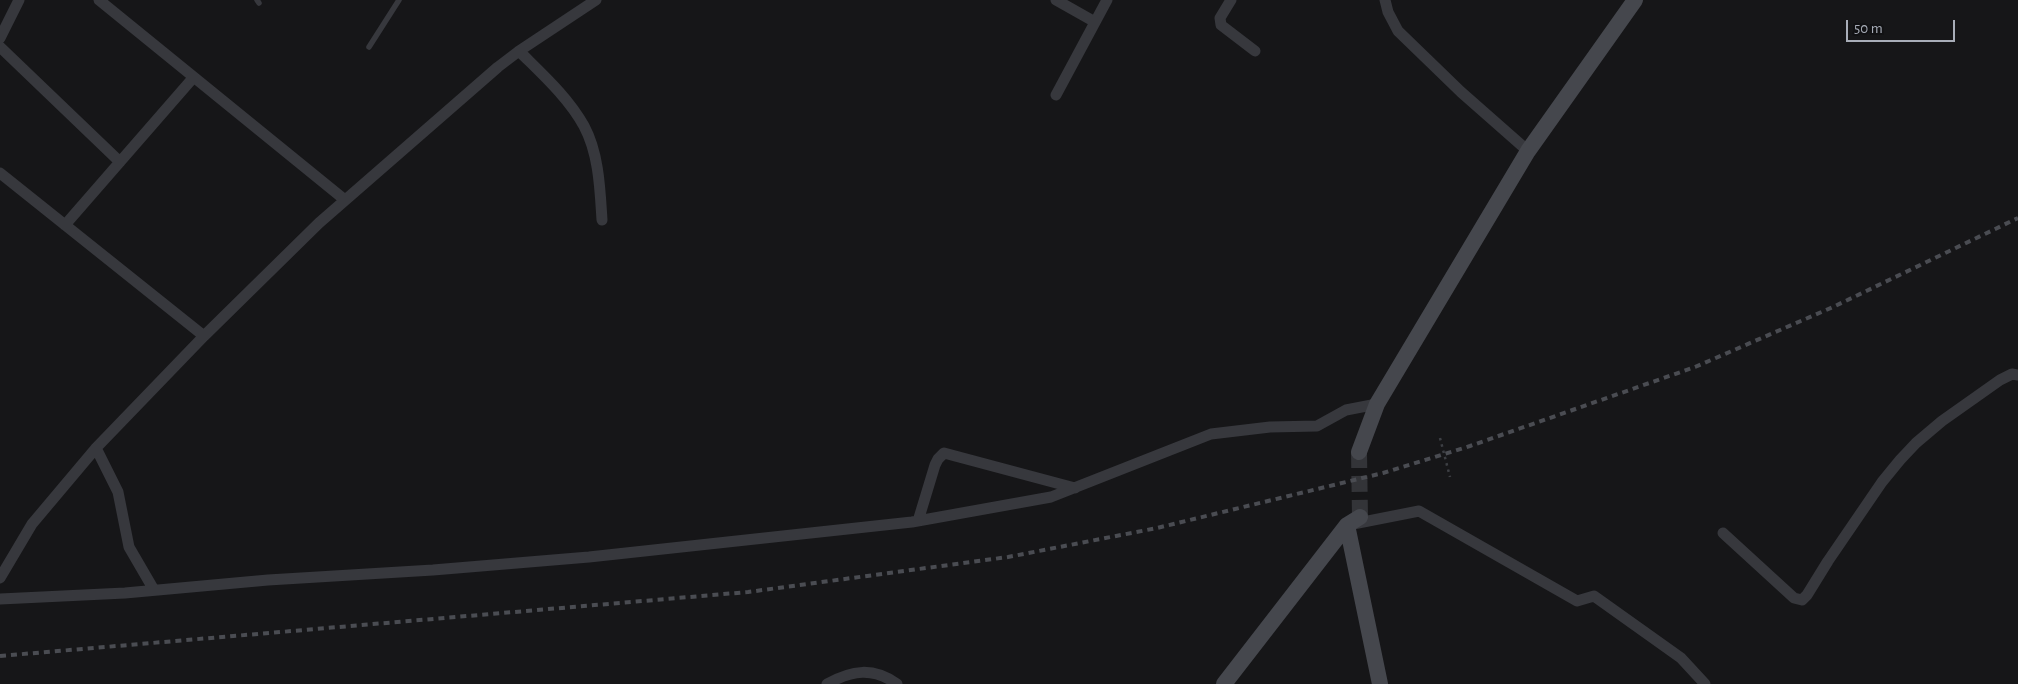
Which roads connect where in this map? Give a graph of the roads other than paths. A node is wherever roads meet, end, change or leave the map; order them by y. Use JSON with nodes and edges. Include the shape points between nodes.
{"nodes":[{"id":1,"x":18,"y":0,"type":"edge"},
{"id":2,"x":99,"y":0,"type":"edge"},
{"id":3,"x":399,"y":0,"type":"edge"},
{"id":4,"x":596,"y":0,"type":"edge"},
{"id":5,"x":1056,"y":0,"type":"edge"},
{"id":6,"x":1107,"y":0,"type":"edge"},
{"id":7,"x":1231,"y":0,"type":"edge"},
{"id":8,"x":1385,"y":0,"type":"edge"},
{"id":9,"x":1635,"y":0,"type":"edge"},
{"id":10,"x":1095,"y":22,"type":"junction"},
{"id":11,"x":0,"y":38,"type":"edge"},
{"id":12,"x":0,"y":47,"type":"edge"},
{"id":13,"x":368,"y":47,"type":"dead end"},
{"id":14,"x":519,"y":51,"type":"junction"},
{"id":15,"x":1255,"y":51,"type":"dead end"},
{"id":16,"x":193,"y":78,"type":"junction"},
{"id":17,"x":1056,"y":95,"type":"dead end"},
{"id":18,"x":1528,"y":151,"type":"junction"},
{"id":19,"x":120,"y":162,"type":"junction"},
{"id":20,"x":0,"y":173,"type":"edge"},
{"id":21,"x":345,"y":200,"type":"junction"},
{"id":22,"x":602,"y":220,"type":"dead end"},
{"id":23,"x":65,"y":225,"type":"junction"},
{"id":24,"x":204,"y":336,"type":"junction"},
{"id":25,"x":2018,"y":375,"type":"edge"},
{"id":26,"x":1378,"y":404,"type":"junction"},
{"id":27,"x":96,"y":448,"type":"junction"},
{"id":28,"x":1359,"y":452,"type":"tunnel mouth"},
{"id":29,"x":1075,"y":488,"type":"junction"},
{"id":30,"x":918,"y":521,"type":"junction"},
{"id":31,"x":1353,"y":521,"type":"junction"},
{"id":32,"x":1723,"y":533,"type":"dead end"},
{"id":33,"x":0,"y":578,"type":"edge"},
{"id":34,"x":154,"y":590,"type":"junction"},
{"id":35,"x":0,"y":599,"type":"edge"},
{"id":36,"x":827,"y":684,"type":"edge"},
{"id":37,"x":897,"y":684,"type":"edge"},
{"id":38,"x":1224,"y":684,"type":"edge"},
{"id":39,"x":1380,"y":684,"type":"edge"},
{"id":40,"x":1705,"y":684,"type":"edge"}],
"edges":[{"from":1,"to":11,"type":"street"},
{"from":2,"to":16,"type":"street"},
{"from":3,"to":13,"type":"lane"},
{"from":4,"to":14,"type":"street"},
{"from":5,"to":10,"type":"street"},
{"from":6,"to":10,"type":"street"},
{"from":7,"to":15,"type":"street","via":[[1220,18],[1221,25]]},
{"from":8,"to":18,"type":"street","via":[[1398,31]]},
{"from":9,"to":18,"type":"main road"},
{"from":10,"to":17,"type":"street"},
{"from":12,"to":19,"type":"street"},
{"from":14,"to":21,"type":"street"},
{"from":14,"to":22,"type":"street","via":[[574,109],[585,128],[599,178]]},
{"from":16,"to":19,"type":"street"},
{"from":16,"to":21,"type":"street"},
{"from":18,"to":26,"type":"main road"},
{"from":19,"to":23,"type":"street"},
{"from":20,"to":23,"type":"street"},
{"from":21,"to":24,"type":"street"},
{"from":23,"to":24,"type":"street"},
{"from":24,"to":27,"type":"street"},
{"from":25,"to":32,"type":"street","via":[[2008,375],[2000,380],[1916,443],[1882,482],[1802,600],[1794,598]]},
{"from":26,"to":28,"type":"main road"},
{"from":26,"to":29,"type":"street","via":[[1346,410],[1317,426],[1270,427],[1211,434]]},
{"from":27,"to":33,"type":"street","via":[[32,524]]},
{"from":27,"to":34,"type":"street","via":[[118,492],[129,547]]},
{"from":29,"to":30,"type":"street","via":[[1051,497]]},
{"from":29,"to":30,"type":"street","via":[[944,453],[934,465]]},
{"from":30,"to":34,"type":"street","via":[[589,557]]},
{"from":31,"to":38,"type":"main road"},
{"from":31,"to":39,"type":"main road"},
{"from":31,"to":40,"type":"street","via":[[1419,510],[1577,601],[1594,596],[1680,658]]},
{"from":34,"to":35,"type":"street"},
{"from":36,"to":37,"type":"street","via":[[841,676],[866,671]]}]}
